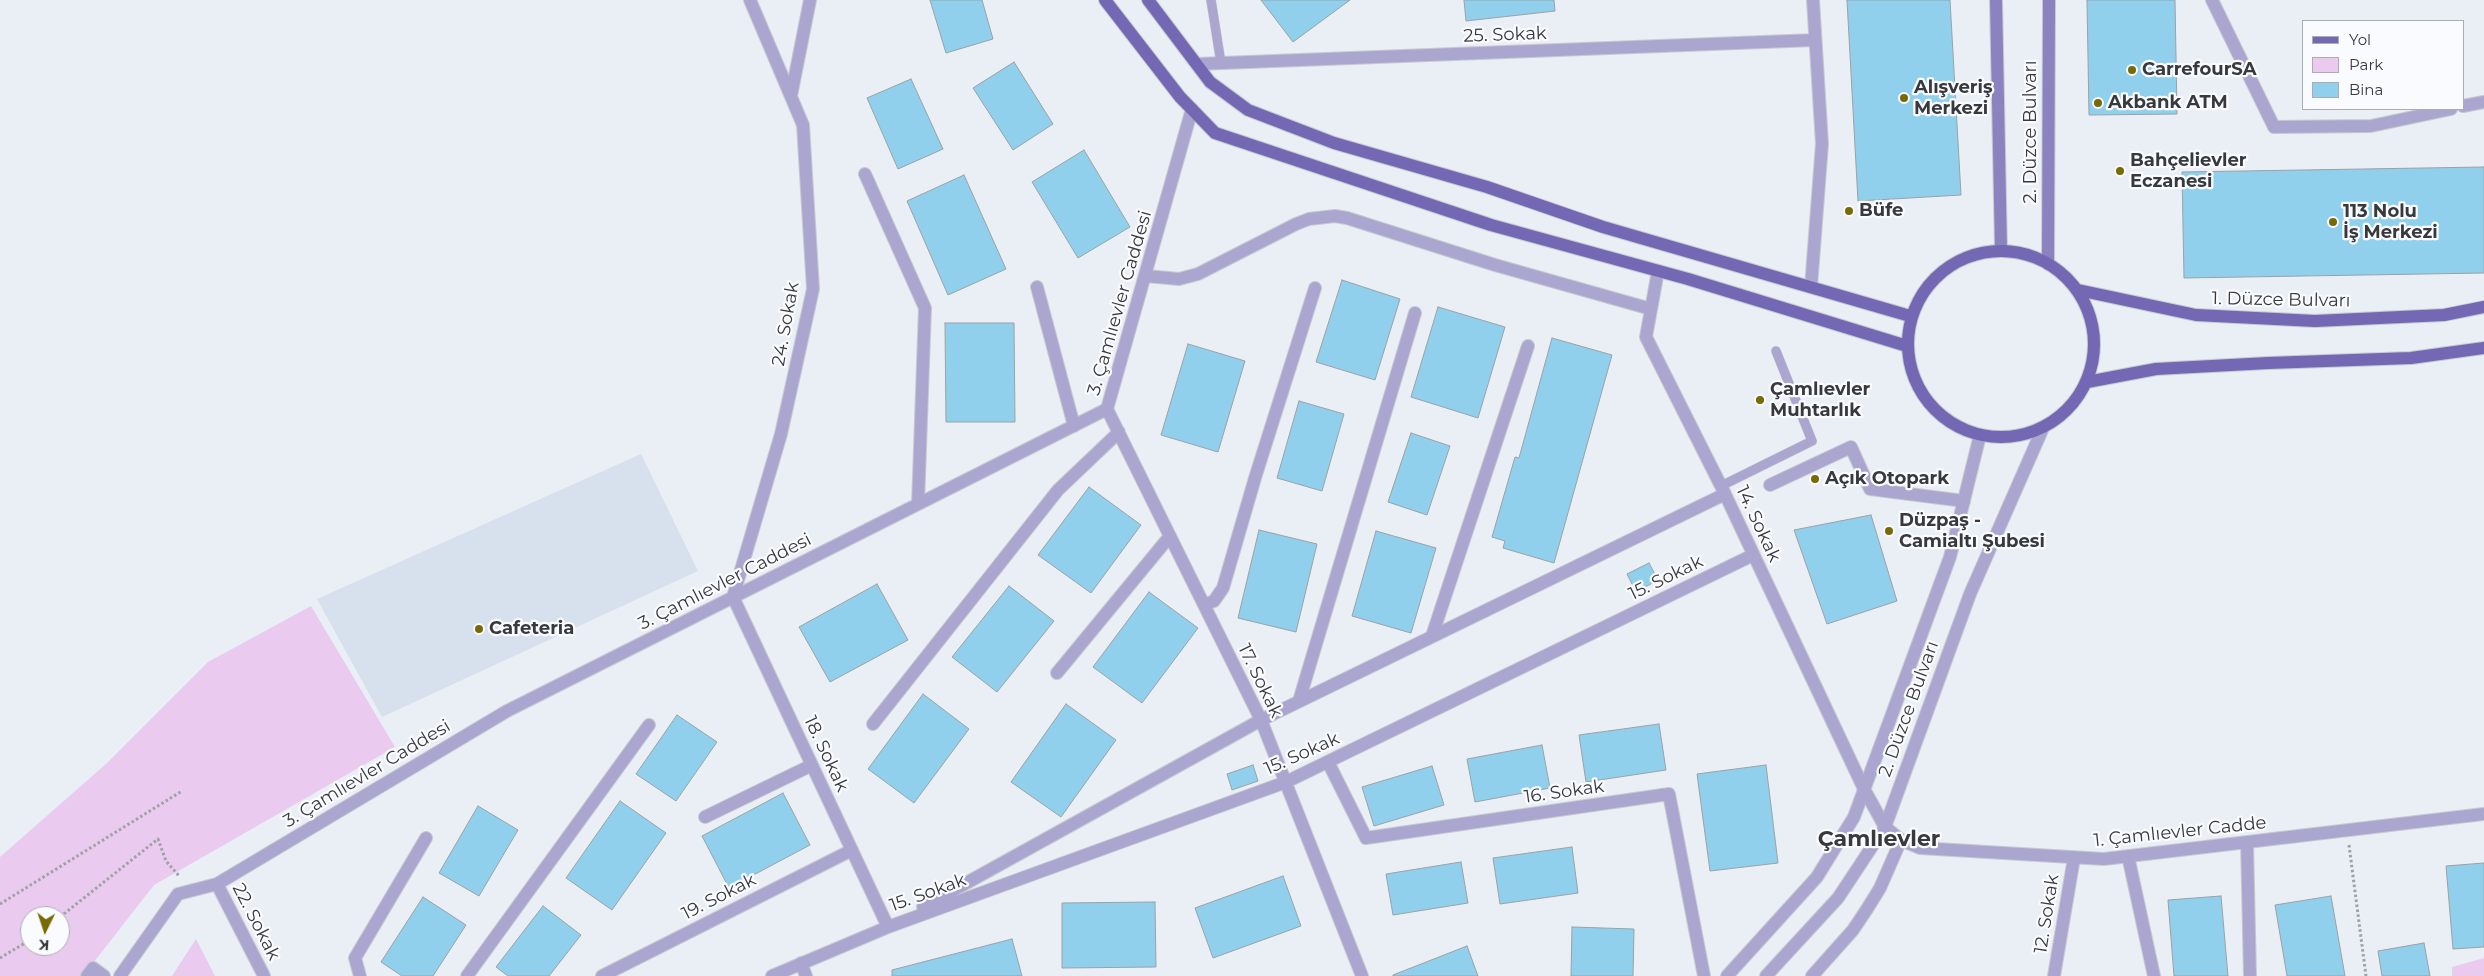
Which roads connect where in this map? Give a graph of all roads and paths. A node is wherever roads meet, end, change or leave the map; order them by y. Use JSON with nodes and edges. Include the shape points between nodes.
{"nodes":[{"id":1,"x":750,"y":0,"type":"edge"},
{"id":2,"x":810,"y":0,"type":"edge"},
{"id":3,"x":1105,"y":0,"type":"edge"},
{"id":4,"x":1148,"y":0,"type":"edge"},
{"id":5,"x":1211,"y":0,"type":"edge"},
{"id":6,"x":1813,"y":0,"type":"edge"},
{"id":7,"x":1996,"y":0,"type":"edge"},
{"id":8,"x":2049,"y":0,"type":"edge"},
{"id":9,"x":2212,"y":0,"type":"edge"},
{"id":10,"x":1815,"y":40,"type":"junction"},
{"id":11,"x":1220,"y":63,"type":"junction"},
{"id":12,"x":1197,"y":64,"type":"junction"},
{"id":13,"x":791,"y":96,"type":"junction"},
{"id":14,"x":2484,"y":102,"type":"edge"},
{"id":15,"x":2464,"y":106,"type":"edge"},
{"id":16,"x":1192,"y":109,"type":"junction"},
{"id":17,"x":2446,"y":110,"type":"edge"},
{"id":18,"x":865,"y":174,"type":"dead end"},
{"id":19,"x":2001,"y":250,"type":"junction"},
{"id":20,"x":2048,"y":264,"type":"junction"},
{"id":21,"x":1658,"y":271,"type":"junction"},
{"id":22,"x":1146,"y":276,"type":"junction"},
{"id":23,"x":1037,"y":287,"type":"dead end"},
{"id":24,"x":1811,"y":287,"type":"junction"},
{"id":25,"x":1315,"y":288,"type":"dead end"},
{"id":26,"x":2078,"y":290,"type":"junction"},
{"id":27,"x":2484,"y":307,"type":"edge"},
{"id":28,"x":1651,"y":310,"type":"junction"},
{"id":29,"x":1415,"y":313,"type":"dead end"},
{"id":30,"x":1910,"y":316,"type":"junction"},
{"id":31,"x":1528,"y":346,"type":"dead end"},
{"id":32,"x":1906,"y":346,"type":"junction"},
{"id":33,"x":2484,"y":348,"type":"edge"},
{"id":34,"x":1776,"y":351,"type":"dead end"},
{"id":35,"x":2087,"y":382,"type":"junction"},
{"id":36,"x":1108,"y":409,"type":"junction"},
{"id":37,"x":1074,"y":426,"type":"junction"},
{"id":38,"x":2043,"y":428,"type":"junction"},
{"id":39,"x":1119,"y":432,"type":"junction"},
{"id":40,"x":1980,"y":435,"type":"junction"},
{"id":41,"x":1770,"y":486,"type":"dead end"},
{"id":42,"x":1723,"y":490,"type":"junction"},
{"id":43,"x":1964,"y":501,"type":"junction"},
{"id":44,"x":918,"y":504,"type":"junction"},
{"id":45,"x":1170,"y":536,"type":"junction"},
{"id":46,"x":1753,"y":555,"type":"junction"},
{"id":47,"x":733,"y":597,"type":"junction"},
{"id":48,"x":1204,"y":605,"type":"junction"},
{"id":49,"x":1432,"y":636,"type":"junction"},
{"id":50,"x":1057,"y":672,"type":"dead end"},
{"id":51,"x":1299,"y":701,"type":"junction"},
{"id":52,"x":1261,"y":720,"type":"junction"},
{"id":53,"x":873,"y":724,"type":"dead end"},
{"id":54,"x":649,"y":725,"type":"dead end"},
{"id":55,"x":1328,"y":762,"type":"junction"},
{"id":56,"x":812,"y":765,"type":"junction"},
{"id":57,"x":1286,"y":782,"type":"junction"},
{"id":58,"x":1864,"y":789,"type":"junction"},
{"id":59,"x":182,"y":791,"type":"dead end"},
{"id":60,"x":2484,"y":814,"type":"edge"},
{"id":61,"x":705,"y":817,"type":"dead end"},
{"id":62,"x":1885,"y":827,"type":"junction"},
{"id":63,"x":2348,"y":832,"type":"junction"},
{"id":64,"x":426,"y":838,"type":"dead end"},
{"id":65,"x":1901,"y":840,"type":"junction"},
{"id":66,"x":2246,"y":843,"type":"junction"},
{"id":67,"x":852,"y":850,"type":"junction"},
{"id":68,"x":2128,"y":856,"type":"junction"},
{"id":69,"x":2074,"y":858,"type":"junction"},
{"id":70,"x":217,"y":884,"type":"junction"},
{"id":71,"x":191,"y":890,"type":"junction"},
{"id":72,"x":0,"y":904,"type":"edge"},
{"id":73,"x":70,"y":909,"type":"edge"},
{"id":74,"x":888,"y":927,"type":"junction"},
{"id":75,"x":20,"y":946,"type":"edge"},
{"id":76,"x":0,"y":958,"type":"edge"},
{"id":77,"x":802,"y":963,"type":"junction"},
{"id":78,"x":87,"y":976,"type":"edge"},
{"id":79,"x":104,"y":976,"type":"edge"},
{"id":80,"x":120,"y":976,"type":"edge"},
{"id":81,"x":264,"y":976,"type":"edge"},
{"id":82,"x":360,"y":976,"type":"edge"},
{"id":83,"x":467,"y":976,"type":"edge"},
{"id":84,"x":602,"y":976,"type":"edge"},
{"id":85,"x":772,"y":976,"type":"edge"},
{"id":86,"x":806,"y":976,"type":"edge"},
{"id":87,"x":1362,"y":976,"type":"edge"},
{"id":88,"x":1704,"y":976,"type":"edge"},
{"id":89,"x":1727,"y":976,"type":"edge"},
{"id":90,"x":1766,"y":976,"type":"edge"},
{"id":91,"x":1812,"y":976,"type":"edge"},
{"id":92,"x":2054,"y":976,"type":"edge"},
{"id":93,"x":2154,"y":976,"type":"edge"},
{"id":94,"x":2250,"y":976,"type":"edge"},
{"id":95,"x":2366,"y":976,"type":"edge"}],
"edges":[{"from":1,"to":13,"type":"street","name":"24. Sokak"},
{"from":2,"to":13,"type":"street"},
{"from":3,"to":16,"type":"main road"},
{"from":4,"to":12,"type":"main road"},
{"from":5,"to":11,"type":"lane"},
{"from":6,"to":10,"type":"street"},
{"from":7,"to":19,"type":"main road","name":"2. Düzce Bulvarı"},
{"from":8,"to":20,"type":"main road","name":"2. Düzce Bulvarı"},
{"from":9,"to":17,"type":"street","via":[[2274,127],[2371,126]]},
{"from":10,"to":11,"type":"street","name":"25. Sokak"},
{"from":10,"to":24,"type":"street","via":[[1822,144]]},
{"from":11,"to":12,"type":"street","name":"25. Sokak"},
{"from":12,"to":24,"type":"main road","via":[[1210,82],[1248,110],[1334,143],[1487,187],[1602,227]]},
{"from":13,"to":47,"type":"street","name":"24. Sokak","via":[[803,125],[813,290],[781,434]]},
{"from":14,"to":15,"type":"street"},
{"from":16,"to":21,"type":"main road","via":[[1215,132],[1491,225]]},
{"from":16,"to":22,"type":"street","name":"3. Çamlıevler Caddesi"},
{"from":18,"to":44,"type":"street","via":[[924,308]]},
{"from":19,"to":20,"type":"main road","via":[[2031,254]]},
{"from":19,"to":30,"type":"main road","via":[[1972,254],[1945,268],[1924,289]]},
{"from":20,"to":26,"type":"main road","via":[[2058,269]]},
{"from":21,"to":28,"type":"street","name":"14. Sokak"},
{"from":21,"to":32,"type":"main road"},
{"from":22,"to":28,"type":"street","via":[[1179,279],[1198,274],[1296,224],[1334,216]]},
{"from":22,"to":36,"type":"street","name":"3. Çamlıevler Caddesi"},
{"from":23,"to":37,"type":"street"},
{"from":24,"to":30,"type":"main road"},
{"from":25,"to":48,"type":"street","via":[[1223,588],[1214,601]]},
{"from":26,"to":27,"type":"main road","name":"1. Düzce Bulvarı","via":[[2196,316],[2315,321],[2444,315]]},
{"from":26,"to":35,"type":"main road","via":[[2092,319],[2095,351]]},
{"from":28,"to":42,"type":"street","name":"14. Sokak","via":[[1646,337]]},
{"from":29,"to":51,"type":"street"},
{"from":30,"to":32,"type":"main road"},
{"from":31,"to":49,"type":"street"},
{"from":32,"to":40,"type":"main road","via":[[1912,376],[1928,403],[1951,424]]},
{"from":33,"to":35,"type":"main road","via":[[2411,358],[2156,369]]},
{"from":34,"to":42,"type":"lane","via":[[1812,441]]},
{"from":35,"to":38,"type":"main road","via":[[2069,409]]},
{"from":36,"to":37,"type":"street","name":"3. Çamlıevler Caddesi"},
{"from":36,"to":39,"type":"street","name":"17. Sokak"},
{"from":37,"to":44,"type":"street","name":"3. Çamlıevler Caddesi"},
{"from":38,"to":40,"type":"main road","via":[[2012,437]]},
{"from":38,"to":62,"type":"street","name":"2. Düzce Bulvarı","via":[[1970,594]]},
{"from":39,"to":45,"type":"street","name":"17. Sokak"},
{"from":39,"to":53,"type":"street","via":[[1058,490]]},
{"from":40,"to":43,"type":"street","name":"2. Düzce Bulvarı"},
{"from":41,"to":43,"type":"street","via":[[1851,447],[1870,489]]},
{"from":42,"to":46,"type":"street","name":"14. Sokak"},
{"from":42,"to":49,"type":"street","name":"15. Sokak"},
{"from":43,"to":58,"type":"street","name":"2. Düzce Bulvarı","via":[[1950,557]]},
{"from":44,"to":47,"type":"street","name":"3. Çamlıevler Caddesi"},
{"from":45,"to":48,"type":"street","name":"17. Sokak"},
{"from":45,"to":50,"type":"street"},
{"from":46,"to":55,"type":"street","name":"15. Sokak"},
{"from":46,"to":58,"type":"street","name":"14. Sokak"},
{"from":47,"to":56,"type":"street","name":"18. Sokak"},
{"from":47,"to":70,"type":"street","name":"3. Çamlıevler Caddesi","via":[[507,711]]},
{"from":48,"to":52,"type":"street","name":"17. Sokak"},
{"from":49,"to":51,"type":"street","name":"15. Sokak"},
{"from":51,"to":52,"type":"street","name":"15. Sokak"},
{"from":52,"to":57,"type":"street","name":"17. Sokak"},
{"from":52,"to":74,"type":"street","name":"15. Sokak"},
{"from":54,"to":83,"type":"street"},
{"from":55,"to":57,"type":"street","name":"15. Sokak"},
{"from":55,"to":88,"type":"street","name":"16. Sokak","via":[[1366,838],[1669,794]]},
{"from":56,"to":61,"type":"street"},
{"from":56,"to":67,"type":"street","name":"18. Sokak"},
{"from":57,"to":74,"type":"street","name":"15. Sokak"},
{"from":57,"to":87,"type":"street","name":"17. Sokak"},
{"from":58,"to":62,"type":"street","name":"14. Sokak"},
{"from":58,"to":89,"type":"street","name":"2. Düzce Bulvarı","via":[[1854,817],[1817,877]]},
{"from":59,"to":72,"type":"path"},
{"from":60,"to":63,"type":"street","name":"1. Çamlıevler Cadde"},
{"from":62,"to":65,"type":"street","name":"1. Çamlıevler Cadde"},
{"from":62,"to":90,"type":"street","name":"2. Düzce Bulvarı","via":[[1838,898]]},
{"from":63,"to":66,"type":"street","name":"1. Çamlıevler Cadde"},
{"from":63,"to":95,"type":"path"},
{"from":64,"to":82,"type":"street","via":[[355,958]]},
{"from":65,"to":69,"type":"street","name":"1. Çamlıevler Cadde","via":[[1920,848]]},
{"from":65,"to":91,"type":"street","via":[[1867,909],[1853,930]]},
{"from":66,"to":68,"type":"street","name":"1. Çamlıevler Cadde"},
{"from":66,"to":94,"type":"street"},
{"from":67,"to":74,"type":"street","name":"18. Sokak"},
{"from":67,"to":84,"type":"street","name":"19. Sokak"},
{"from":68,"to":69,"type":"street","name":"1. Çamlıevler Cadde"},
{"from":68,"to":93,"type":"street"},
{"from":69,"to":92,"type":"street","name":"12. Sokak"},
{"from":70,"to":71,"type":"street","name":"3. Çamlıevler Caddesi"},
{"from":70,"to":81,"type":"street","name":"22. Sokak"},
{"from":71,"to":73,"type":"path","via":[[166,860],[158,840]]},
{"from":71,"to":80,"type":"street","name":"3. Çamlıevler Caddesi","via":[[178,894]]},
{"from":74,"to":77,"type":"street"},
{"from":75,"to":76,"type":"path"},
{"from":77,"to":85,"type":"street"},
{"from":77,"to":86,"type":"street"},
{"from":78,"to":79,"type":"street","via":[[93,968]]}]}
